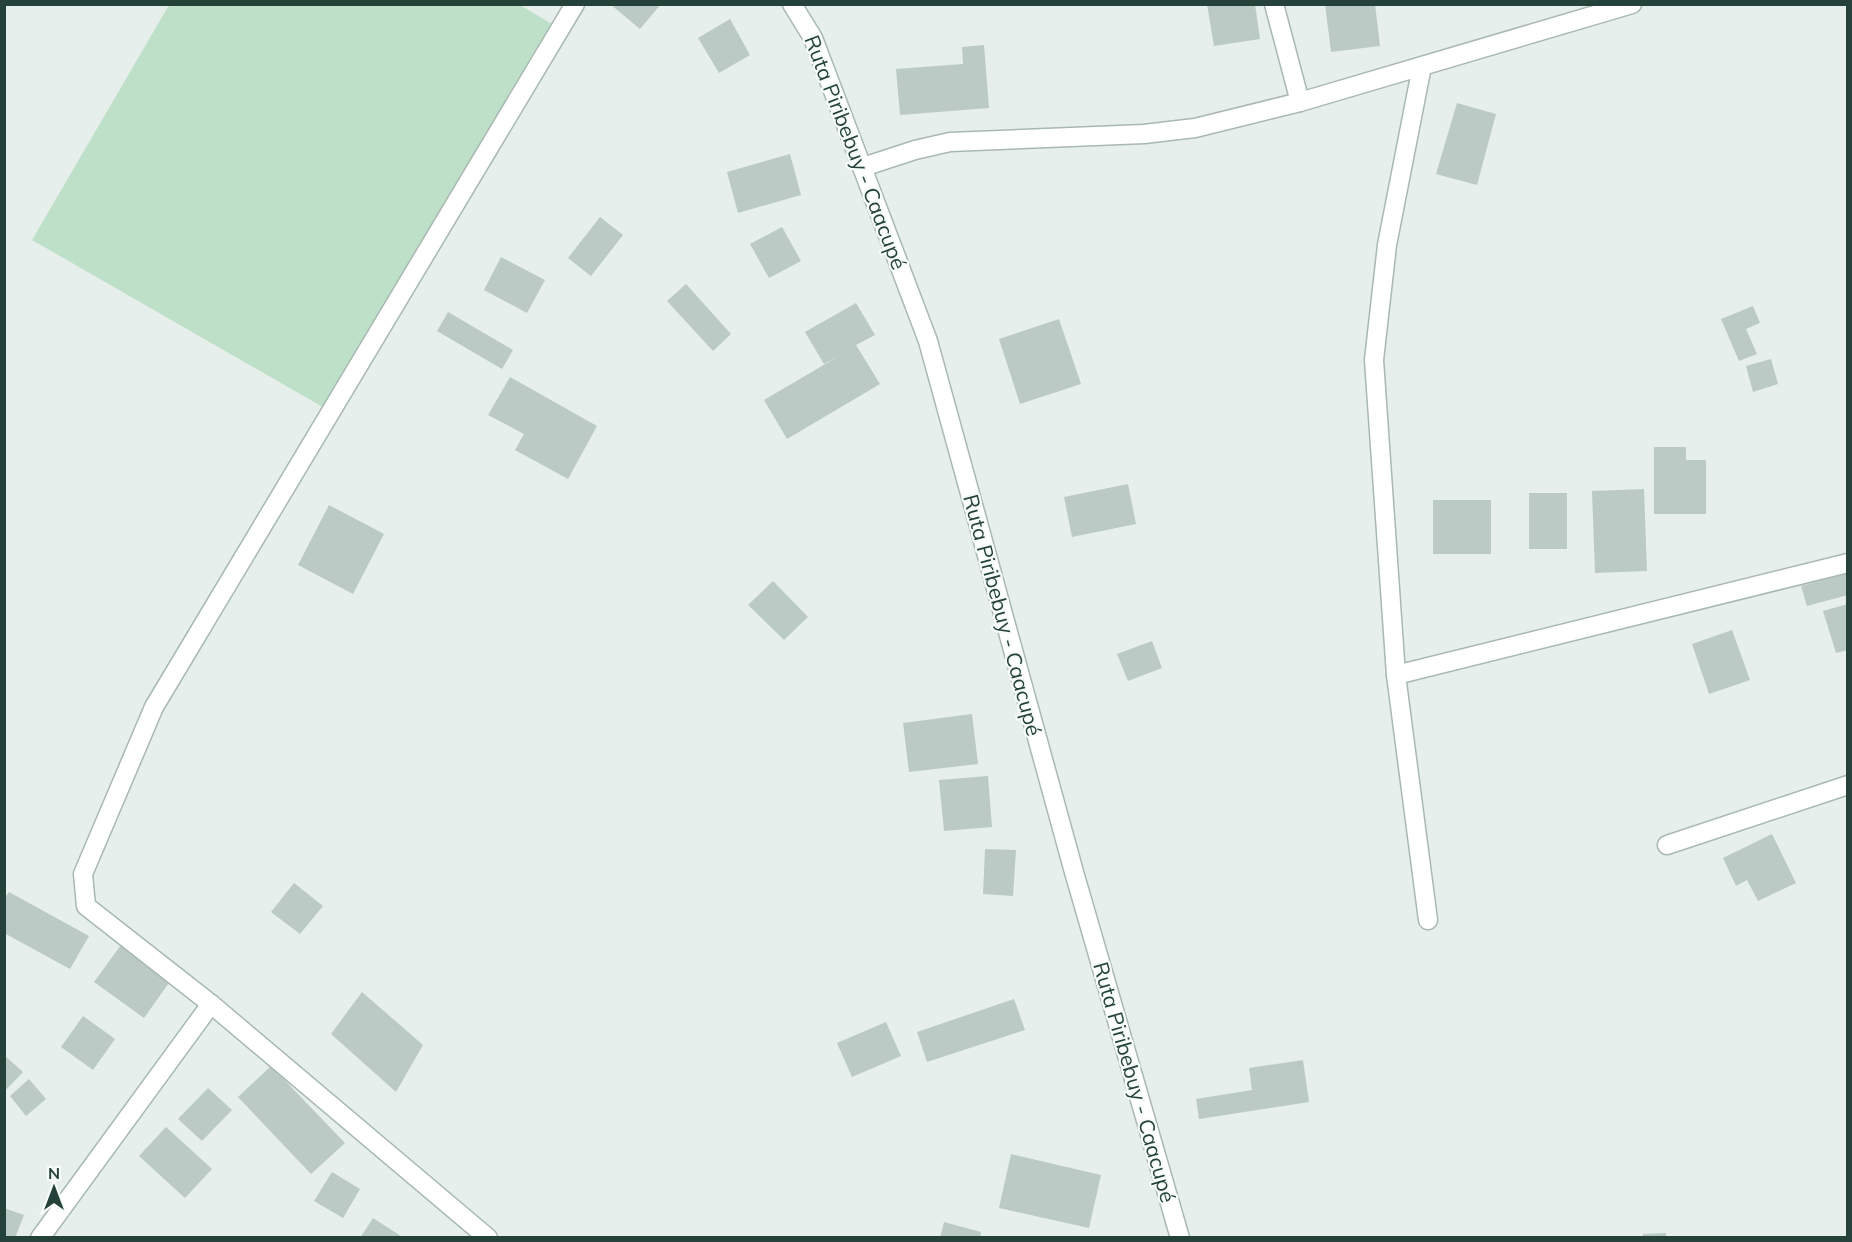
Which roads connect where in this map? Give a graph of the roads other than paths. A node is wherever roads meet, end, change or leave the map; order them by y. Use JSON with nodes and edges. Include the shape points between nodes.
{"nodes":[{"id":1,"x":574,"y":4,"type":"edge"},
{"id":2,"x":792,"y":4,"type":"edge"},
{"id":3,"x":1274,"y":4,"type":"edge"},
{"id":4,"x":1632,"y":4,"type":"edge"},
{"id":5,"x":1422,"y":66,"type":"junction"},
{"id":6,"x":1300,"y":102,"type":"junction"},
{"id":7,"x":863,"y":167,"type":"junction"},
{"id":8,"x":1848,"y":563,"type":"edge"},
{"id":9,"x":1396,"y":675,"type":"junction"},
{"id":10,"x":1848,"y":785,"type":"edge"},
{"id":11,"x":1667,"y":845,"type":"dead end"},
{"id":12,"x":1428,"y":920,"type":"dead end"},
{"id":13,"x":211,"y":1004,"type":"junction"},
{"id":14,"x":40,"y":1238,"type":"edge"},
{"id":15,"x":488,"y":1238,"type":"edge"},
{"id":16,"x":1180,"y":1238,"type":"edge"}],
"edges":[{"from":1,"to":13,"type":"street","via":[[154,707],[83,874],[86,906]]},
{"from":2,"to":7,"type":"street","name":"Ruta Piribebuy - Caacupé","via":[[813,38]]},
{"from":3,"to":6,"type":"street"},
{"from":4,"to":5,"type":"street"},
{"from":5,"to":6,"type":"street"},
{"from":5,"to":9,"type":"street","via":[[1387,245],[1374,360]]},
{"from":6,"to":7,"type":"street","via":[[1195,129],[950,142]]},
{"from":7,"to":16,"type":"street","name":"Ruta Piribebuy - Caacupé","via":[[928,341],[1074,872]]},
{"from":8,"to":9,"type":"street"},
{"from":9,"to":12,"type":"street"},
{"from":10,"to":11,"type":"street"},
{"from":13,"to":14,"type":"street"},
{"from":13,"to":15,"type":"street"}]}
